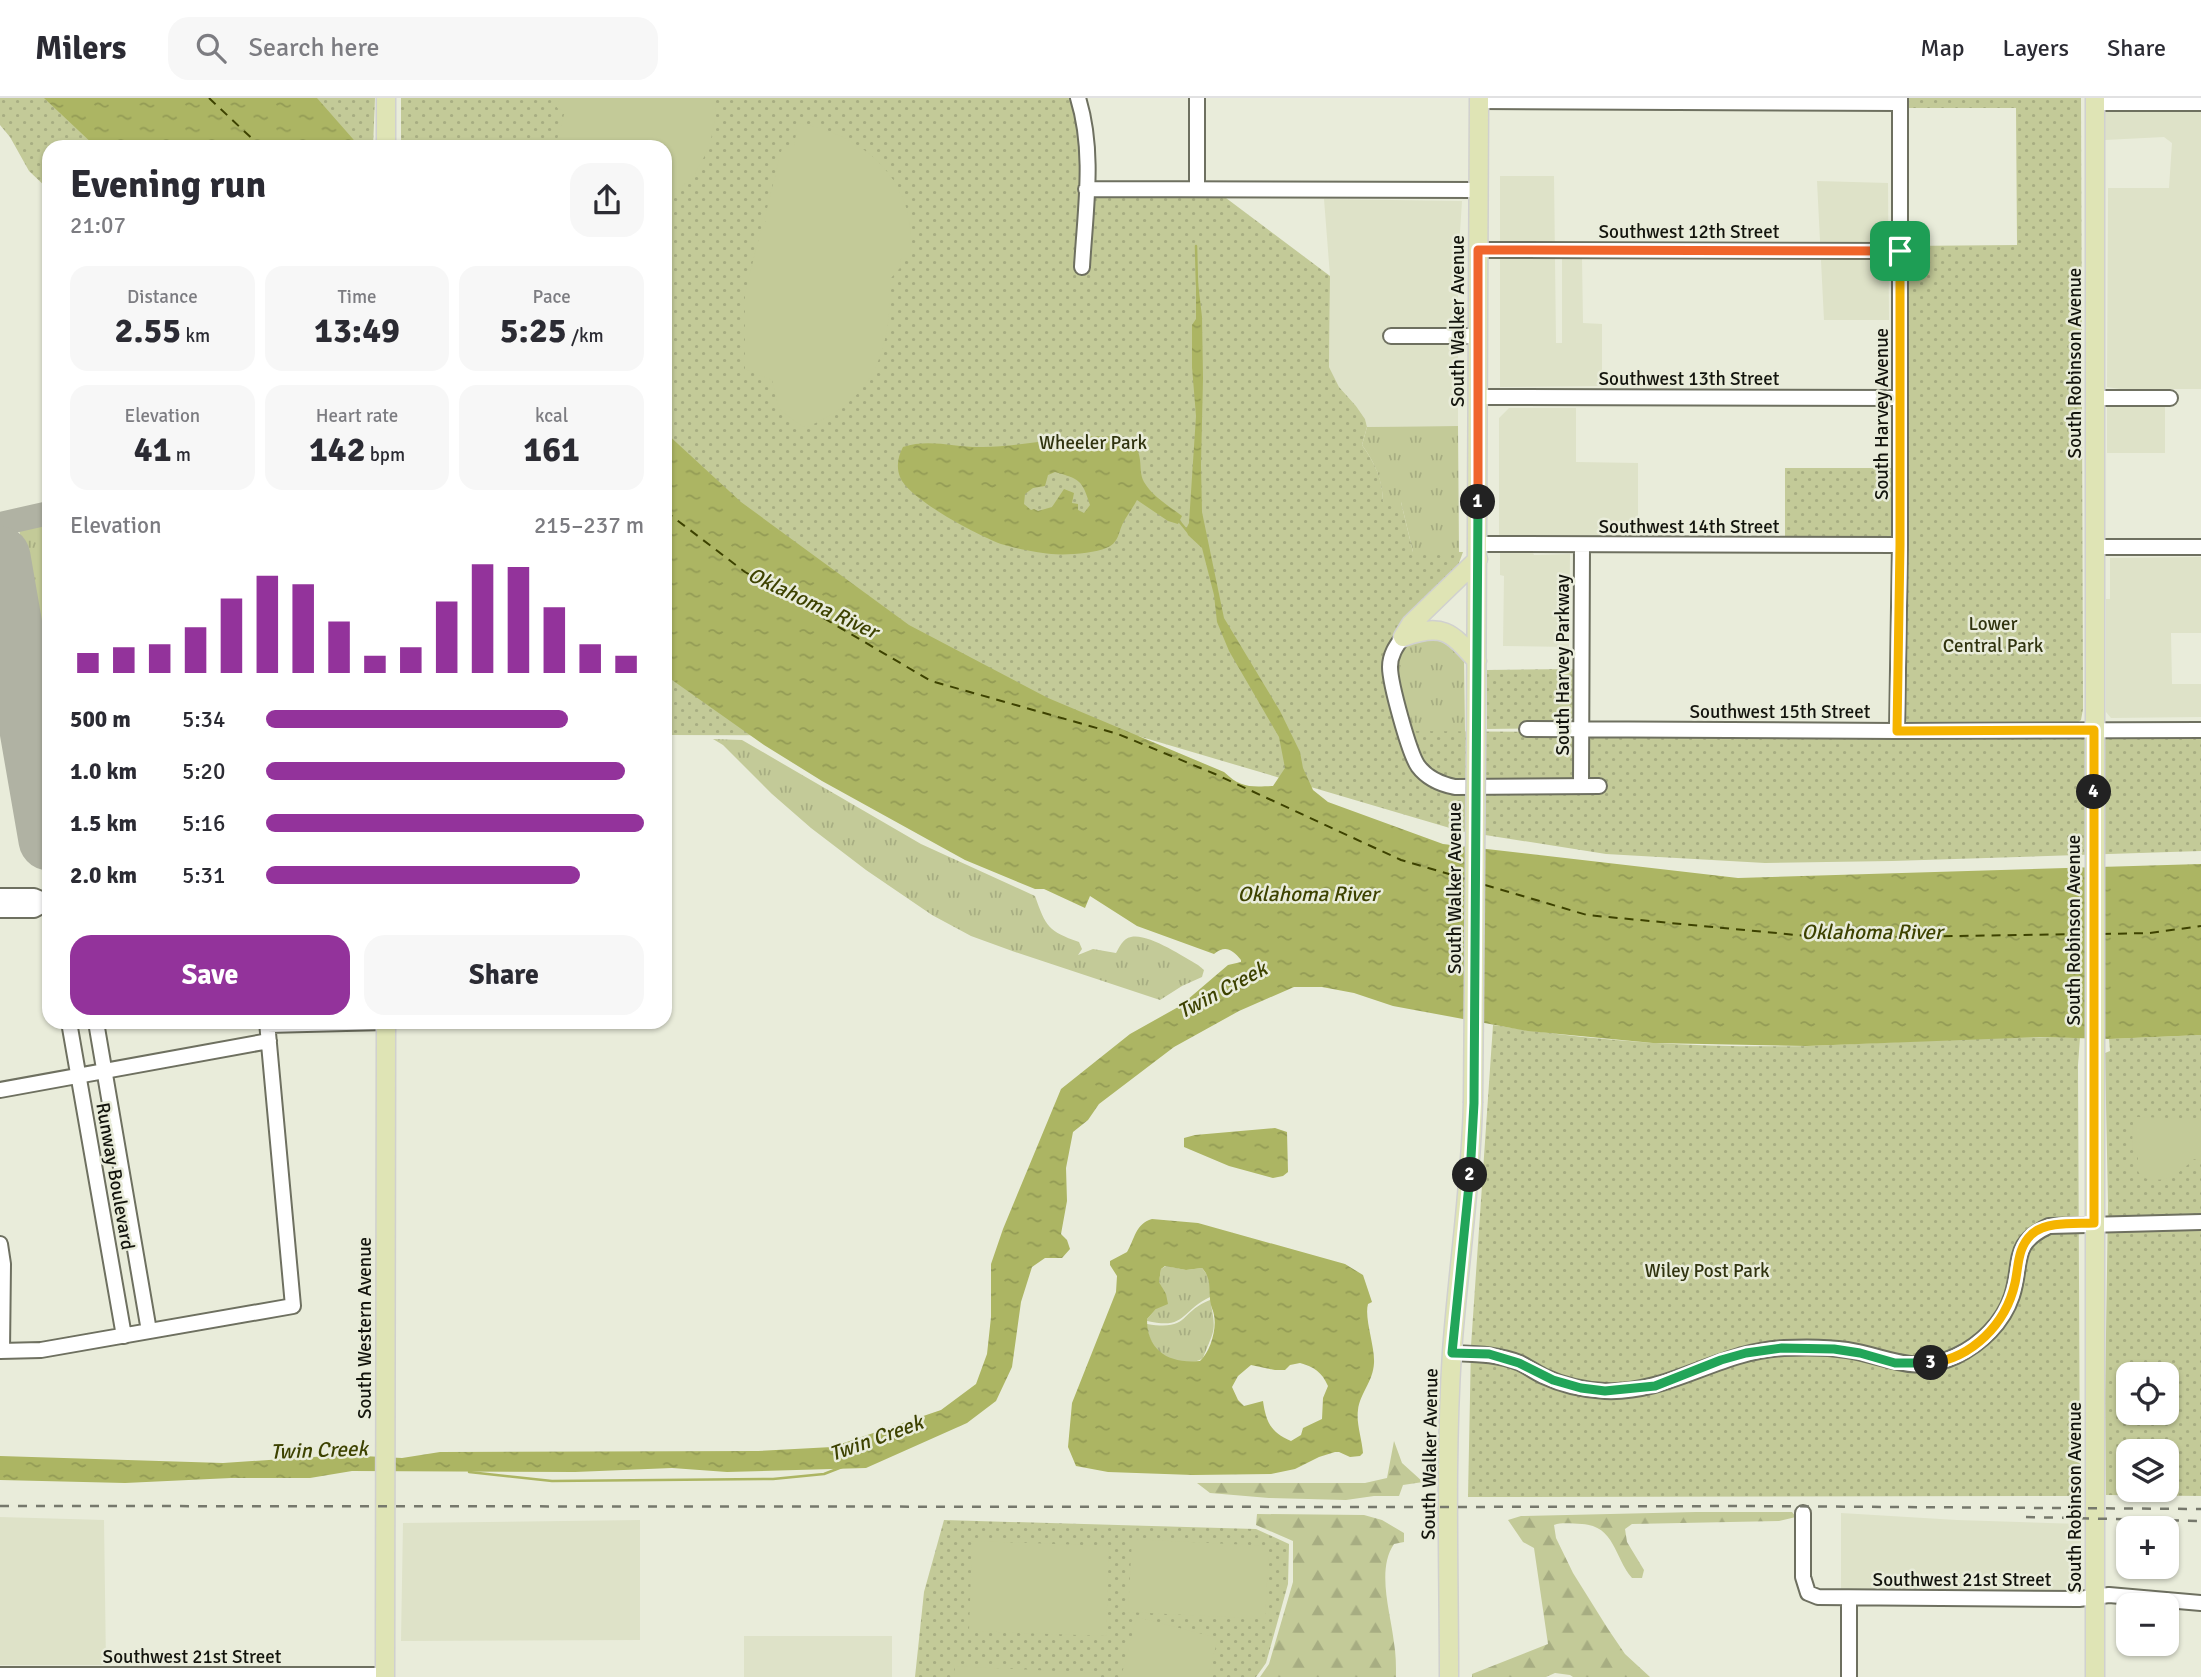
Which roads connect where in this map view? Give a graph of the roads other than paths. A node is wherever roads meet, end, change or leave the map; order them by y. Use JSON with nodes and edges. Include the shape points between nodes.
{"nodes":[{"id":1,"x":386,"y":98,"type":"edge"},
{"id":2,"x":1078,"y":98,"type":"edge"},
{"id":3,"x":1197,"y":98,"type":"edge"},
{"id":4,"x":1479,"y":100,"type":"edge"},
{"id":5,"x":1900,"y":100,"type":"edge"},
{"id":6,"x":2095,"y":100,"type":"edge"},
{"id":7,"x":2201,"y":103,"type":"edge"},
{"id":8,"x":386,"y":140,"type":"edge"},
{"id":9,"x":1086,"y":189,"type":"junction"},
{"id":10,"x":1197,"y":189,"type":"junction"},
{"id":11,"x":1478,"y":190,"type":"junction"},
{"id":12,"x":1478,"y":250,"type":"junction"},
{"id":13,"x":1900,"y":251,"type":"junction"},
{"id":14,"x":1082,"y":267,"type":"dead end"},
{"id":15,"x":1391,"y":336,"type":"dead end"},
{"id":16,"x":1478,"y":336,"type":"junction"},
{"id":17,"x":1478,"y":397,"type":"junction"},
{"id":18,"x":1900,"y":398,"type":"junction"},
{"id":19,"x":2095,"y":398,"type":"junction"},
{"id":20,"x":2170,"y":398,"type":"dead end"},
{"id":21,"x":1582,"y":545,"type":"junction"},
{"id":22,"x":1900,"y":545,"type":"junction"},
{"id":23,"x":2095,"y":547,"type":"junction"},
{"id":24,"x":2201,"y":547,"type":"edge"},
{"id":25,"x":1478,"y":551,"type":"junction"},
{"id":26,"x":1403,"y":637,"type":"junction"},
{"id":27,"x":1477,"y":661,"type":"junction"},
{"id":28,"x":1527,"y":729,"type":"dead end"},
{"id":29,"x":1581,"y":729,"type":"junction"},
{"id":30,"x":2094,"y":730,"type":"junction"},
{"id":31,"x":2201,"y":730,"type":"edge"},
{"id":32,"x":1897,"y":731,"type":"junction"},
{"id":33,"x":1581,"y":786,"type":"junction"},
{"id":34,"x":1599,"y":786,"type":"dead end"},
{"id":35,"x":0,"y":896,"type":"edge"},
{"id":36,"x":42,"y":899,"type":"edge"},
{"id":37,"x":42,"y":906,"type":"edge"},
{"id":38,"x":0,"y":910,"type":"edge"},
{"id":39,"x":70,"y":1029,"type":"edge"},
{"id":40,"x":97,"y":1029,"type":"edge"},
{"id":41,"x":268,"y":1029,"type":"edge"},
{"id":42,"x":386,"y":1029,"type":"edge"},
{"id":43,"x":269,"y":1041,"type":"junction"},
{"id":44,"x":104,"y":1071,"type":"junction"},
{"id":45,"x":79,"y":1075,"type":"junction"},
{"id":46,"x":0,"y":1090,"type":"edge"},
{"id":47,"x":2201,"y":1222,"type":"edge"},
{"id":48,"x":2094,"y":1223,"type":"junction"},
{"id":49,"x":0,"y":1244,"type":"edge"},
{"id":50,"x":149,"y":1331,"type":"junction"},
{"id":51,"x":124,"y":1336,"type":"junction"},
{"id":52,"x":1,"y":1351,"type":"edge"},
{"id":53,"x":1452,"y":1353,"type":"junction"},
{"id":54,"x":1803,"y":1513,"type":"dead end"},
{"id":55,"x":2095,"y":1597,"type":"junction"},
{"id":56,"x":1849,"y":1598,"type":"junction"},
{"id":57,"x":2201,"y":1603,"type":"edge"},
{"id":58,"x":0,"y":1675,"type":"edge"},
{"id":59,"x":385,"y":1676,"type":"edge"},
{"id":60,"x":1449,"y":1677,"type":"edge"},
{"id":61,"x":1849,"y":1677,"type":"edge"},
{"id":62,"x":2095,"y":1677,"type":"edge"}],
"edges":[{"from":1,"to":8,"type":"main road"},
{"from":2,"to":9,"type":"street","via":[[1085,124]]},
{"from":3,"to":10,"type":"street"},
{"from":4,"to":5,"type":"street"},
{"from":4,"to":11,"type":"main road","name":"South Walker Avenue"},
{"from":5,"to":13,"type":"street","name":"South Harvey Avenue"},
{"from":6,"to":7,"type":"street"},
{"from":6,"to":19,"type":"main road","name":"South Robinson Avenue"},
{"from":9,"to":10,"type":"street"},
{"from":9,"to":14,"type":"street"},
{"from":10,"to":11,"type":"street"},
{"from":11,"to":12,"type":"main road","name":"South Walker Avenue"},
{"from":12,"to":13,"type":"street","name":"Southwest 12th Street"},
{"from":12,"to":16,"type":"main road","name":"South Walker Avenue"},
{"from":13,"to":18,"type":"street","name":"South Harvey Avenue"},
{"from":15,"to":16,"type":"street"},
{"from":16,"to":17,"type":"main road","name":"South Walker Avenue"},
{"from":17,"to":18,"type":"street","name":"Southwest 13th Street"},
{"from":17,"to":25,"type":"main road","name":"South Walker Avenue"},
{"from":18,"to":22,"type":"street","name":"South Harvey Avenue"},
{"from":19,"to":20,"type":"street"},
{"from":19,"to":23,"type":"main road","name":"South Robinson Avenue"},
{"from":21,"to":22,"type":"street","name":"Southwest 14th Street"},
{"from":21,"to":25,"type":"street","name":"Southwest 14th Street"},
{"from":21,"to":29,"type":"street","name":"South Harvey Parkway"},
{"from":22,"to":32,"type":"street","name":"South Harvey Avenue"},
{"from":23,"to":24,"type":"street"},
{"from":23,"to":30,"type":"main road","name":"South Robinson Avenue"},
{"from":25,"to":26,"type":"main road"},
{"from":25,"to":27,"type":"main road","name":"South Walker Avenue"},
{"from":26,"to":27,"type":"main road","via":[[1431,629],[1444,632]]},
{"from":26,"to":33,"type":"street","name":"South Walker Avenue","via":[[1392,655],[1391,674],[1414,759],[1430,778],[1455,787]]},
{"from":27,"to":53,"type":"main road","name":"South Walker Avenue","bridge":true,"via":[[1474,1103]]},
{"from":28,"to":29,"type":"street","name":"Southwest 15th Street"},
{"from":29,"to":32,"type":"street","name":"Southwest 15th Street"},
{"from":29,"to":33,"type":"street","name":"South Harvey Parkway"},
{"from":30,"to":31,"type":"street","name":"Southwest 15th Street"},
{"from":30,"to":32,"type":"street","name":"Southwest 15th Street"},
{"from":30,"to":48,"type":"main road","name":"South Robinson Avenue"},
{"from":33,"to":34,"type":"street"},
{"from":35,"to":36,"type":"street","via":[[34,895]]},
{"from":37,"to":38,"type":"street"},
{"from":39,"to":45,"type":"street","name":"Runway Boulevard"},
{"from":40,"to":44,"type":"street","name":"Runway Boulevard"},
{"from":41,"to":43,"type":"street"},
{"from":42,"to":59,"type":"main road","name":"South Western Avenue"},
{"from":43,"to":44,"type":"street"},
{"from":43,"to":50,"type":"street","via":[[293,1306]]},
{"from":44,"to":45,"type":"street"},
{"from":44,"to":50,"type":"street","name":"Runway Boulevard"},
{"from":45,"to":46,"type":"street"},
{"from":45,"to":51,"type":"street","name":"Runway Boulevard"},
{"from":47,"to":48,"type":"street"},
{"from":48,"to":53,"type":"street","via":[[2049,1226],[2033,1233],[2018,1255],[2013,1293],[2005,1312],[1968,1350],[1936,1363],[1908,1365],[1849,1350],[1782,1348],[1721,1360],[1655,1386],[1605,1391],[1553,1380],[1489,1354]]},
{"from":48,"to":55,"type":"main road","name":"South Robinson Avenue"},
{"from":49,"to":52,"type":"street"},
{"from":50,"to":51,"type":"street"},
{"from":51,"to":52,"type":"street","via":[[41,1350]]},
{"from":53,"to":60,"type":"main road","name":"South Walker Avenue"},
{"from":54,"to":56,"type":"street","via":[[1806,1590],[1818,1597]]},
{"from":55,"to":56,"type":"street","name":"Southwest 21st Street"},
{"from":55,"to":57,"type":"street","name":"Southwest 21st Street"},
{"from":55,"to":62,"type":"main road","name":"South Robinson Avenue"},
{"from":56,"to":61,"type":"street"},
{"from":58,"to":59,"type":"street","name":"Southwest 21st Street"}]}
